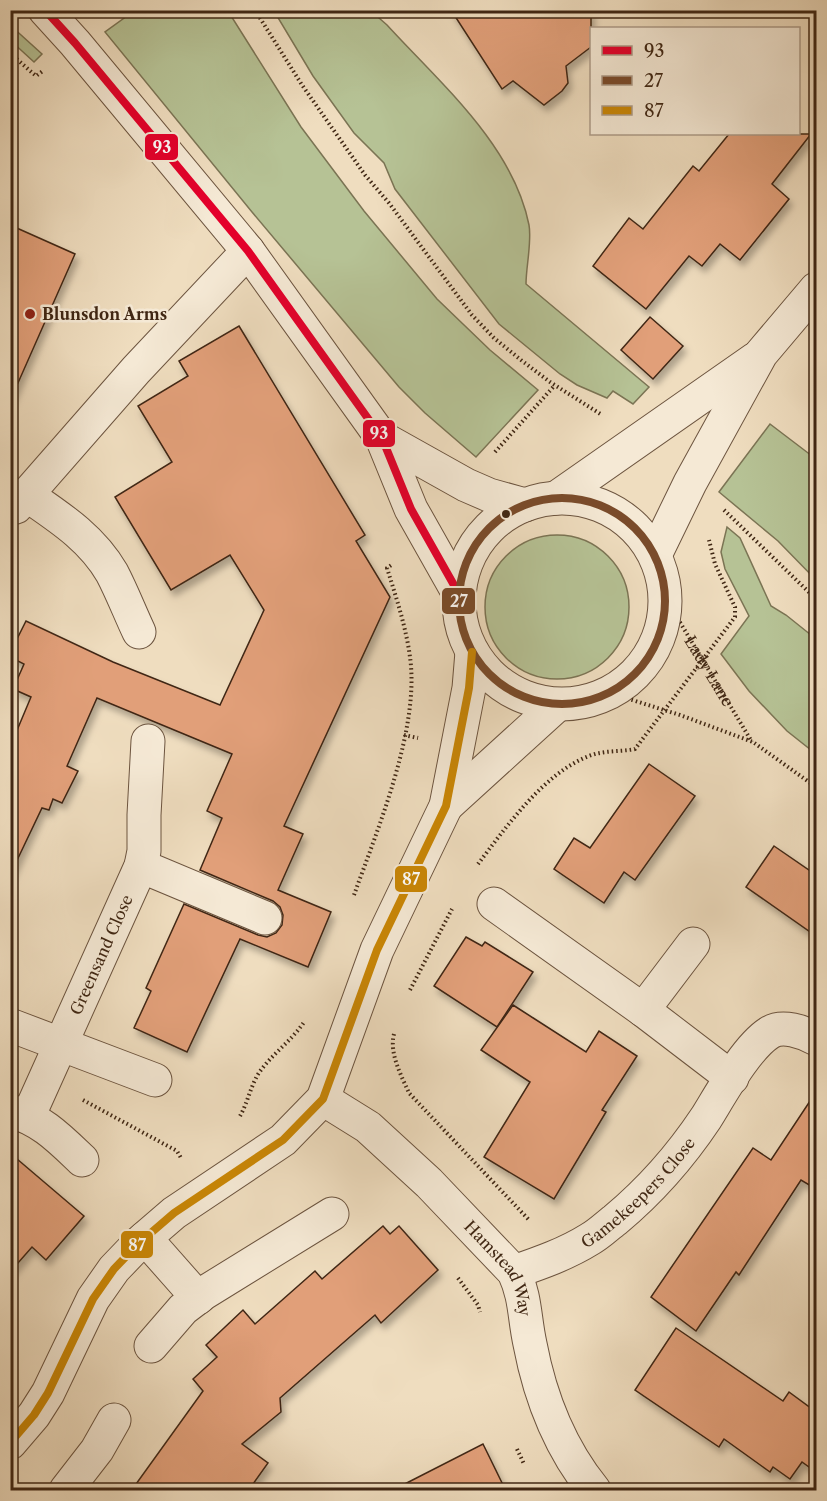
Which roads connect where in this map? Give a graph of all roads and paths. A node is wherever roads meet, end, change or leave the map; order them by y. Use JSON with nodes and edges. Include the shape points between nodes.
{"nodes":[{"id":1,"x":45,"y":10,"type":"edge"},
{"id":2,"x":255,"y":10,"type":"edge"},
{"id":3,"x":248,"y":251,"type":"junction"},
{"id":4,"x":816,"y":289,"type":"edge"},
{"id":5,"x":761,"y":354,"type":"junction"},
{"id":6,"x":555,"y":386,"type":"junction"},
{"id":7,"x":382,"y":438,"type":"junction"},
{"id":8,"x":637,"y":441,"type":"junction"},
{"id":9,"x":466,"y":485,"type":"junction"},
{"id":10,"x":556,"y":498,"type":"junction"},
{"id":11,"x":19,"y":500,"type":"edge"},
{"id":12,"x":525,"y":505,"type":"junction"},
{"id":13,"x":716,"y":513,"type":"dead end"},
{"id":14,"x":423,"y":532,"type":"junction"},
{"id":15,"x":709,"y":539,"type":"dead end"},
{"id":16,"x":655,"y":555,"type":"junction"},
{"id":17,"x":459,"y":594,"type":"junction"},
{"id":18,"x":666,"y":599,"type":"junction"},
{"id":19,"x":816,"y":599,"type":"edge"},
{"id":20,"x":735,"y":617,"type":"dead end"},
{"id":21,"x":139,"y":632,"type":"dead end"},
{"id":22,"x":472,"y":652,"type":"junction"},
{"id":23,"x":609,"y":693,"type":"junction"},
{"id":24,"x":557,"y":705,"type":"junction"},
{"id":25,"x":148,"y":741,"type":"dead end"},
{"id":26,"x":753,"y":742,"type":"junction"},
{"id":27,"x":816,"y":787,"type":"edge"},
{"id":28,"x":446,"y":806,"type":"junction"},
{"id":29,"x":141,"y":866,"type":"junction"},
{"id":30,"x":351,"y":902,"type":"dead end"},
{"id":31,"x":494,"y":904,"type":"dead end"},
{"id":32,"x":265,"y":918,"type":"dead end"},
{"id":33,"x":693,"y":944,"type":"dead end"},
{"id":34,"x":643,"y":1010,"type":"junction"},
{"id":35,"x":308,"y":1017,"type":"dead end"},
{"id":36,"x":10,"y":1025,"type":"edge"},
{"id":37,"x":816,"y":1039,"type":"edge"},
{"id":38,"x":61,"y":1043,"type":"junction"},
{"id":39,"x":732,"y":1078,"type":"junction"},
{"id":40,"x":155,"y":1080,"type":"dead end"},
{"id":41,"x":323,"y":1099,"type":"junction"},
{"id":42,"x":19,"y":1114,"type":"edge"},
{"id":43,"x":234,"y":1123,"type":"dead end"},
{"id":44,"x":191,"y":1154,"type":"dead end"},
{"id":45,"x":82,"y":1160,"type":"dead end"},
{"id":46,"x":182,"y":1160,"type":"dead end"},
{"id":47,"x":332,"y":1214,"type":"dead end"},
{"id":48,"x":145,"y":1238,"type":"junction"},
{"id":49,"x":514,"y":1272,"type":"junction"},
{"id":50,"x":198,"y":1298,"type":"junction"},
{"id":51,"x":151,"y":1346,"type":"dead end"},
{"id":52,"x":114,"y":1420,"type":"dead end"},
{"id":53,"x":10,"y":1443,"type":"edge"},
{"id":54,"x":66,"y":1491,"type":"edge"},
{"id":55,"x":594,"y":1491,"type":"edge"}],
"edges":[{"from":1,"to":3,"type":"street","name":"Lady Lane"},
{"from":2,"to":6,"type":"path","via":[[365,175],[472,315],[494,338]]},
{"from":3,"to":7,"type":"street","name":"Lady Lane"},
{"from":3,"to":11,"type":"street"},
{"from":4,"to":5,"type":"street"},
{"from":5,"to":8,"type":"street"},
{"from":5,"to":16,"type":"street"},
{"from":6,"to":8,"type":"path"},
{"from":6,"to":9,"type":"path"},
{"from":7,"to":9,"type":"street","name":"Lady Lane"},
{"from":7,"to":14,"type":"street","name":"Lady Lane"},
{"from":8,"to":10,"type":"street"},
{"from":9,"to":12,"type":"street","name":"Lady Lane"},
{"from":10,"to":12,"type":"street","name":"Lady Lane"},
{"from":10,"to":16,"type":"street","name":"Lady Lane","via":[[591,501],[622,516],[647,540]]},
{"from":11,"to":21,"type":"street","via":[[77,531],[98,554],[111,572]]},
{"from":12,"to":17,"type":"street","name":"Lady Lane","via":[[507,513],[479,540],[462,575]]},
{"from":13,"to":19,"type":"path","via":[[720,507]]},
{"from":14,"to":17,"type":"street","name":"Lady Lane"},
{"from":14,"to":30,"type":"path","via":[[387,568],[410,658],[411,700],[402,754]]},
{"from":15,"to":20,"type":"path","via":[[715,564],[735,607]]},
{"from":16,"to":18,"type":"street","name":"Lady Lane"},
{"from":17,"to":22,"type":"street","name":"Lady Lane","via":[[462,624]]},
{"from":18,"to":23,"type":"street","name":"Lady Lane","via":[[662,628],[651,654],[633,677]]},
{"from":18,"to":26,"type":"path","name":"Lady Lane"},
{"from":22,"to":24,"type":"street","name":"Lady Lane","via":[[481,666],[507,689]]},
{"from":22,"to":28,"type":"street","via":[[469,688]]},
{"from":23,"to":24,"type":"street","name":"Lady Lane","via":[[584,702]]},
{"from":23,"to":26,"type":"path","name":"Lady Lane"},
{"from":24,"to":28,"type":"street"},
{"from":25,"to":29,"type":"street","name":"Greensand Close"},
{"from":26,"to":27,"type":"path","name":"Lady Lane"},
{"from":28,"to":41,"type":"street","via":[[377,950]]},
{"from":29,"to":32,"type":"street"},
{"from":29,"to":38,"type":"street","name":"Greensand Close"},
{"from":31,"to":34,"type":"street"},
{"from":33,"to":34,"type":"street"},
{"from":34,"to":39,"type":"street"},
{"from":35,"to":43,"type":"path","via":[[256,1077]]},
{"from":36,"to":38,"type":"street"},
{"from":37,"to":39,"type":"street","name":"Gamekeepers Close","via":[[791,1030],[769,1033]]},
{"from":38,"to":40,"type":"street"},
{"from":38,"to":42,"type":"street","name":"Greensand Close"},
{"from":39,"to":49,"type":"street","name":"Gamekeepers Close","via":[[668,1171],[638,1200],[592,1238],[561,1255]]},
{"from":41,"to":48,"type":"street","via":[[284,1140]]},
{"from":41,"to":49,"type":"street","name":"Hamstead Way","via":[[368,1128],[429,1183]]},
{"from":42,"to":45,"type":"street","via":[[52,1131]]},
{"from":44,"to":46,"type":"path"},
{"from":47,"to":50,"type":"street"},
{"from":48,"to":50,"type":"street"},
{"from":48,"to":53,"type":"street","via":[[114,1269],[93,1299],[48,1393]]},
{"from":49,"to":55,"type":"street","name":"Hamstead Way","via":[[522,1290],[536,1375],[547,1407],[578,1470]]},
{"from":50,"to":51,"type":"street","via":[[183,1309]]},
{"from":52,"to":54,"type":"street"}]}
